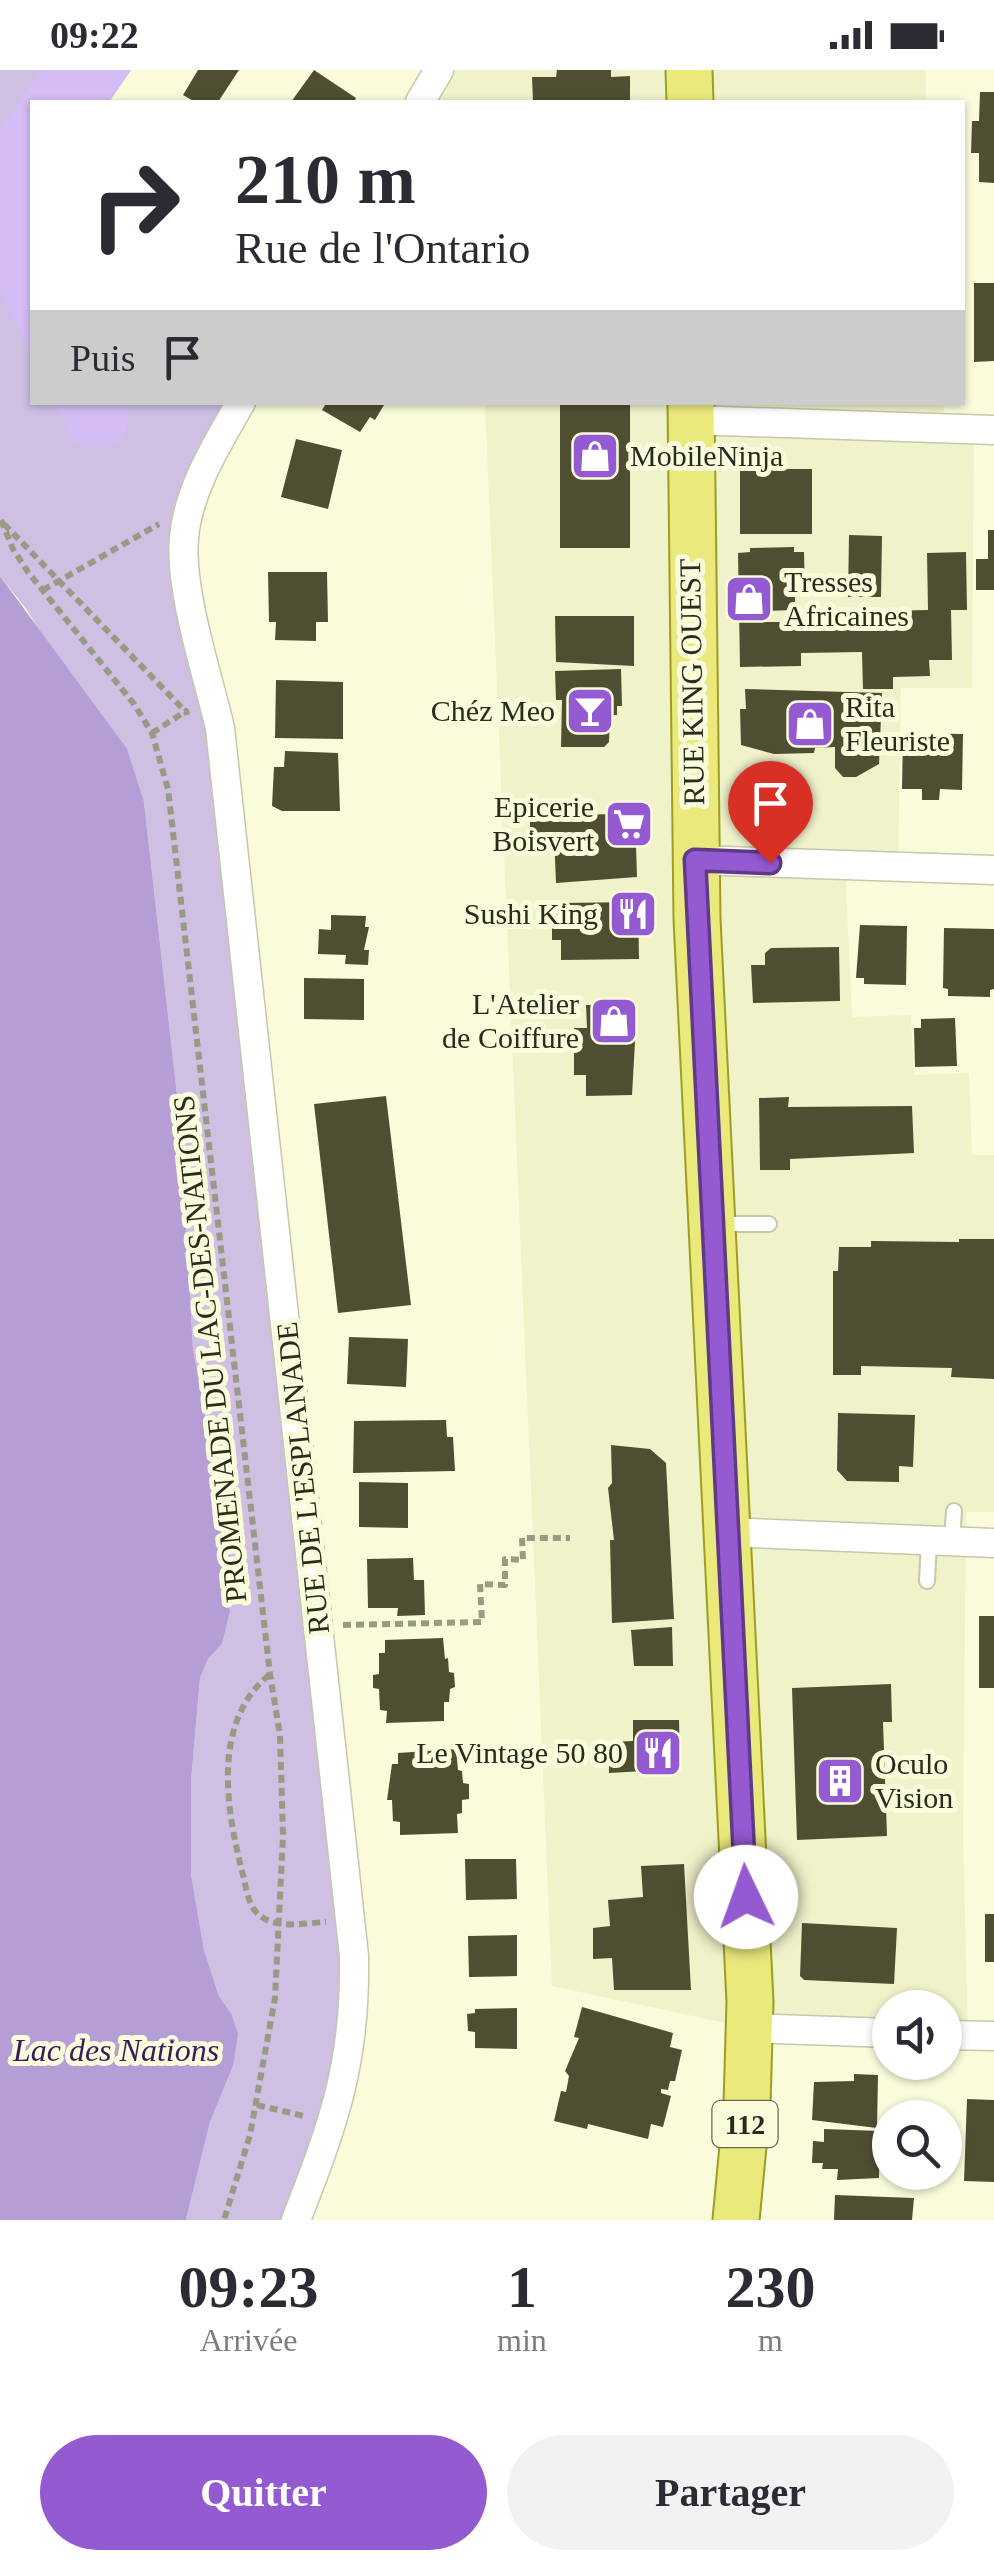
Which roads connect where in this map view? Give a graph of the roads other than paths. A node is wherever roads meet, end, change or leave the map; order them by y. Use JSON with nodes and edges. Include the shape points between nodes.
{"nodes":[{"id":1,"x":439,"y":70,"type":"edge"},
{"id":2,"x":690,"y":70,"type":"edge"},
{"id":3,"x":421,"y":100,"type":"edge"},
{"id":4,"x":690,"y":100,"type":"edge"},
{"id":5,"x":239,"y":405,"type":"edge"},
{"id":6,"x":691,"y":411,"type":"edge"},
{"id":7,"x":994,"y":430,"type":"edge"},
{"id":8,"x":695,"y":860,"type":"junction"},
{"id":9,"x":994,"y":870,"type":"edge"},
{"id":10,"x":712,"y":1224,"type":"junction"},
{"id":11,"x":768,"y":1224,"type":"dead end"},
{"id":12,"x":954,"y":1511,"type":"dead end"},
{"id":13,"x":726,"y":1532,"type":"junction"},
{"id":14,"x":940,"y":1541,"type":"junction"},
{"id":15,"x":994,"y":1543,"type":"edge"},
{"id":16,"x":927,"y":1581,"type":"dead end"},
{"id":17,"x":749,"y":2028,"type":"junction"},
{"id":18,"x":872,"y":2032,"type":"edge"},
{"id":19,"x":962,"y":2035,"type":"edge"},
{"id":20,"x":994,"y":2036,"type":"edge"},
{"id":21,"x":296,"y":2220,"type":"edge"},
{"id":22,"x":736,"y":2220,"type":"edge"}],
"edges":[{"from":1,"to":3,"type":"street"},
{"from":2,"to":4,"type":"main road"},
{"from":5,"to":21,"type":"street","name":"RUE DE L'ESPLANADE","via":[[208,460],[184,538],[188,589],[220,728],[352,1921],[355,2001],[334,2123]]},
{"from":6,"to":7,"type":"street"},
{"from":6,"to":8,"type":"main road","name":"RUE KING OUEST","number":"112"},
{"from":8,"to":9,"type":"street"},
{"from":8,"to":10,"type":"main road","name":"RUE KING OUEST","number":"112"},
{"from":10,"to":11,"type":"lane"},
{"from":10,"to":13,"type":"main road","name":"RUE KING OUEST","number":"112"},
{"from":12,"to":14,"type":"lane"},
{"from":13,"to":14,"type":"street"},
{"from":13,"to":17,"type":"main road","name":"RUE KING OUEST","number":"112"},
{"from":14,"to":15,"type":"street"},
{"from":14,"to":16,"type":"lane"},
{"from":17,"to":18,"type":"street"},
{"from":17,"to":22,"type":"main road","name":"RUE KING OUEST","number":"112"},
{"from":19,"to":20,"type":"street"}]}
